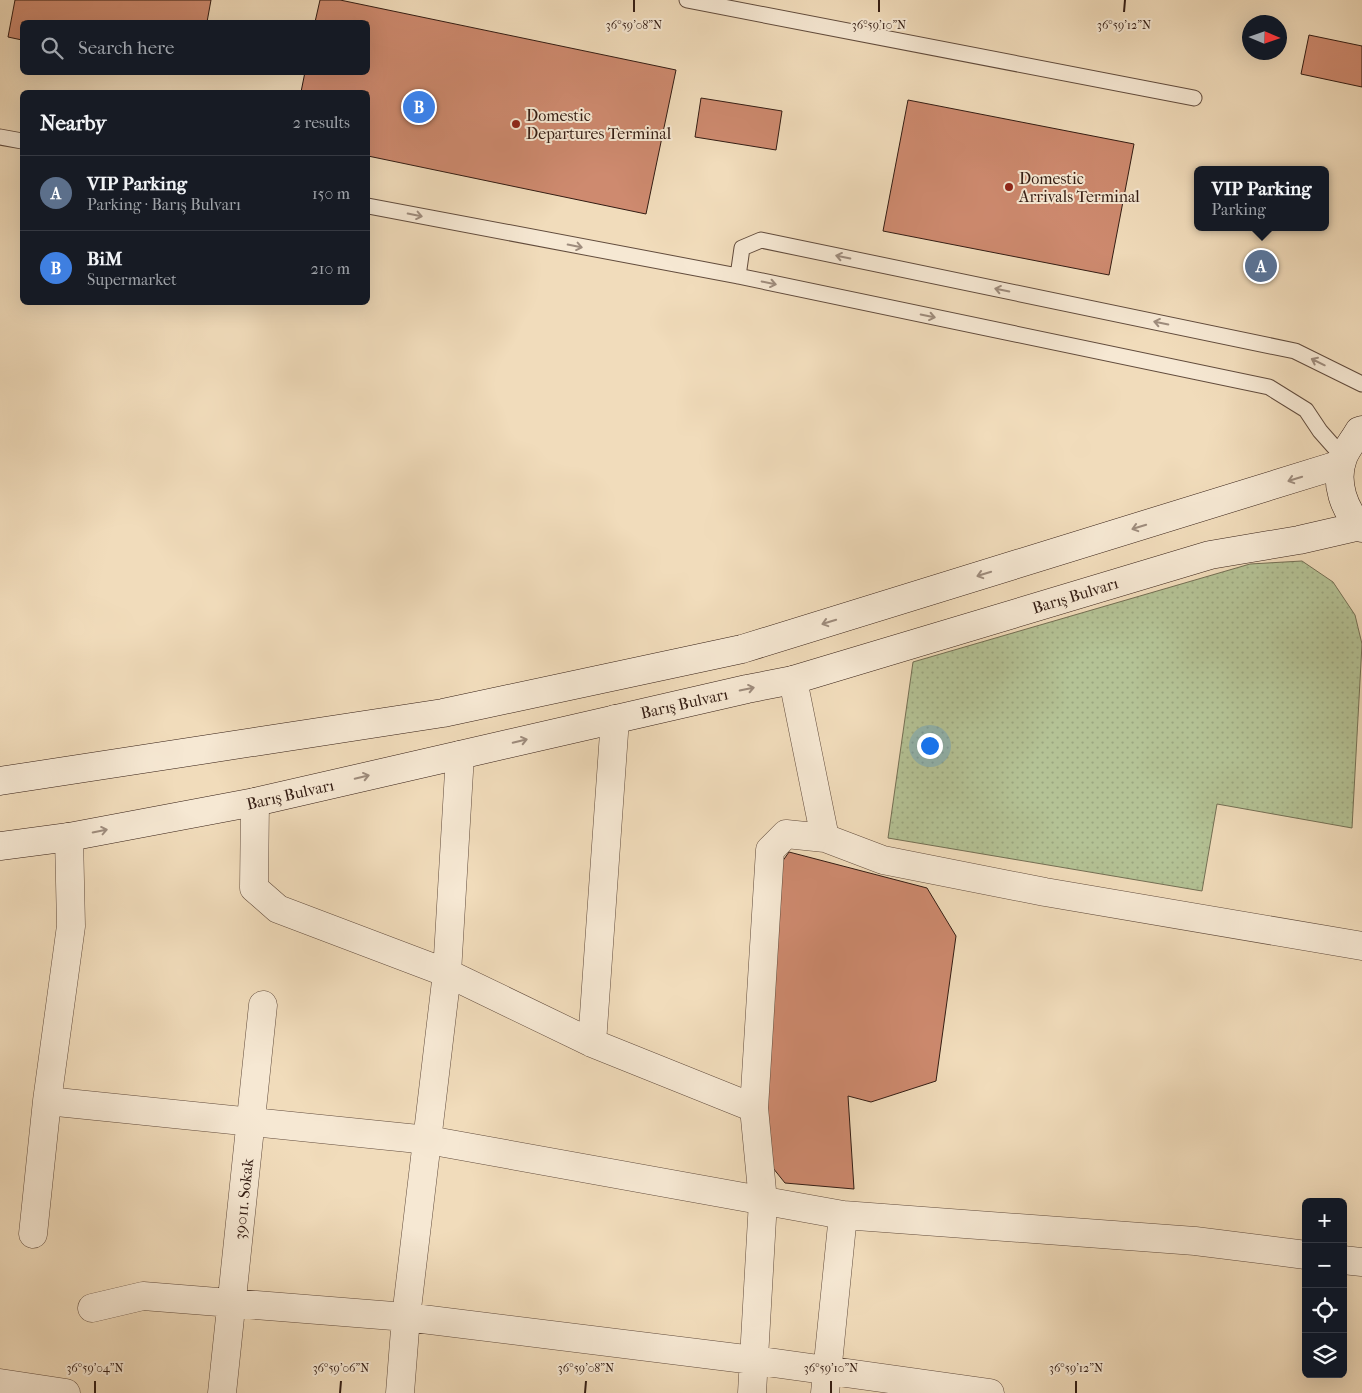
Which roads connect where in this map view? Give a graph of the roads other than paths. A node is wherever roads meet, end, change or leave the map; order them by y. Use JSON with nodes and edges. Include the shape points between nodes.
{"nodes":[{"id":1,"x":687,"y":0,"type":"edge"},
{"id":2,"x":1194,"y":98,"type":"dead end"},
{"id":3,"x":0,"y":137,"type":"edge"},
{"id":4,"x":20,"y":141,"type":"edge"},
{"id":5,"x":370,"y":206,"type":"edge"},
{"id":6,"x":738,"y":276,"type":"junction"},
{"id":7,"x":1362,"y":384,"type":"edge"},
{"id":8,"x":1362,"y":430,"type":"edge"},
{"id":9,"x":1342,"y":461,"type":"junction"},
{"id":10,"x":1361,"y":527,"type":"edge"},
{"id":11,"x":793,"y":680,"type":"junction"},
{"id":12,"x":615,"y":719,"type":"junction"},
{"id":13,"x":460,"y":755,"type":"junction"},
{"id":14,"x":2,"y":776,"type":"edge"},
{"id":15,"x":255,"y":802,"type":"junction"},
{"id":16,"x":69,"y":837,"type":"junction"},
{"id":17,"x":825,"y":838,"type":"junction"},
{"id":18,"x":0,"y":846,"type":"edge"},
{"id":19,"x":1362,"y":946,"type":"edge"},
{"id":20,"x":447,"y":973,"type":"junction"},
{"id":21,"x":263,"y":1005,"type":"dead end"},
{"id":22,"x":592,"y":1044,"type":"junction"},
{"id":23,"x":47,"y":1101,"type":"junction"},
{"id":24,"x":754,"y":1108,"type":"junction"},
{"id":25,"x":251,"y":1122,"type":"junction"},
{"id":26,"x":428,"y":1140,"type":"junction"},
{"id":27,"x":763,"y":1201,"type":"junction"},
{"id":28,"x":843,"y":1215,"type":"junction"},
{"id":29,"x":33,"y":1234,"type":"dead end"},
{"id":30,"x":1302,"y":1254,"type":"edge"},
{"id":31,"x":1347,"y":1260,"type":"edge"},
{"id":32,"x":1362,"y":1262,"type":"edge"},
{"id":33,"x":232,"y":1302,"type":"junction"},
{"id":34,"x":92,"y":1308,"type":"dead end"},
{"id":35,"x":406,"y":1317,"type":"junction"},
{"id":36,"x":753,"y":1360,"type":"junction"},
{"id":37,"x":826,"y":1382,"type":"edge"},
{"id":38,"x":0,"y":1383,"type":"edge"},
{"id":39,"x":66,"y":1393,"type":"edge"},
{"id":40,"x":222,"y":1393,"type":"edge"},
{"id":41,"x":400,"y":1393,"type":"edge"},
{"id":42,"x":752,"y":1393,"type":"edge"},
{"id":43,"x":990,"y":1393,"type":"edge"}],
"edges":[{"from":1,"to":2,"type":"lane"},
{"from":3,"to":4,"type":"lane"},
{"from":5,"to":6,"type":"lane","one_way":true},
{"from":7,"to":6,"type":"lane","one_way":true,"via":[[1295,351],[762,240],[742,248]]},
{"from":6,"to":9,"type":"lane","one_way":true,"via":[[1269,387],[1306,410]]},
{"from":8,"to":9,"type":"street"},
{"from":9,"to":10,"type":"street","name":"Barış Bulvarı","via":[[1340,481],[1343,498]]},
{"from":9,"to":14,"type":"street","one_way":true,"via":[[742,649],[443,714]]},
{"from":10,"to":11,"type":"street","name":"Barış Bulvarı","via":[[1210,555]]},
{"from":12,"to":11,"type":"street","name":"Barış Bulvarı","one_way":true},
{"from":11,"to":17,"type":"street"},
{"from":13,"to":12,"type":"street","name":"Barış Bulvarı","one_way":true},
{"from":12,"to":22,"type":"street"},
{"from":15,"to":13,"type":"street","name":"Barış Bulvarı","one_way":true},
{"from":13,"to":20,"type":"street"},
{"from":16,"to":15,"type":"street","name":"Barış Bulvarı","one_way":true},
{"from":15,"to":20,"type":"street","via":[[254,888],[278,909]]},
{"from":16,"to":18,"type":"street","name":"Barış Bulvarı"},
{"from":16,"to":23,"type":"street","via":[[71,926]]},
{"from":17,"to":19,"type":"street","via":[[902,864]]},
{"from":17,"to":24,"type":"street","via":[[786,834],[770,850]]},
{"from":20,"to":22,"type":"street"},
{"from":20,"to":26,"type":"street"},
{"from":21,"to":25,"type":"street","name":"39011. Sokak"},
{"from":22,"to":24,"type":"street"},
{"from":23,"to":25,"type":"street"},
{"from":23,"to":29,"type":"street"},
{"from":24,"to":27,"type":"street"},
{"from":25,"to":26,"type":"street"},
{"from":25,"to":33,"type":"street","name":"39011. Sokak"},
{"from":26,"to":27,"type":"street"},
{"from":26,"to":35,"type":"street"},
{"from":27,"to":28,"type":"street"},
{"from":27,"to":36,"type":"street"},
{"from":28,"to":30,"type":"street","via":[[1195,1241]]},
{"from":28,"to":37,"type":"street"},
{"from":31,"to":32,"type":"street"},
{"from":33,"to":34,"type":"street","via":[[143,1296]]},
{"from":33,"to":35,"type":"street"},
{"from":33,"to":40,"type":"street","name":"39011. Sokak"},
{"from":35,"to":36,"type":"street"},
{"from":35,"to":41,"type":"street"},
{"from":36,"to":37,"type":"street"},
{"from":36,"to":42,"type":"street"},
{"from":37,"to":43,"type":"street"},
{"from":38,"to":39,"type":"street"}]}
